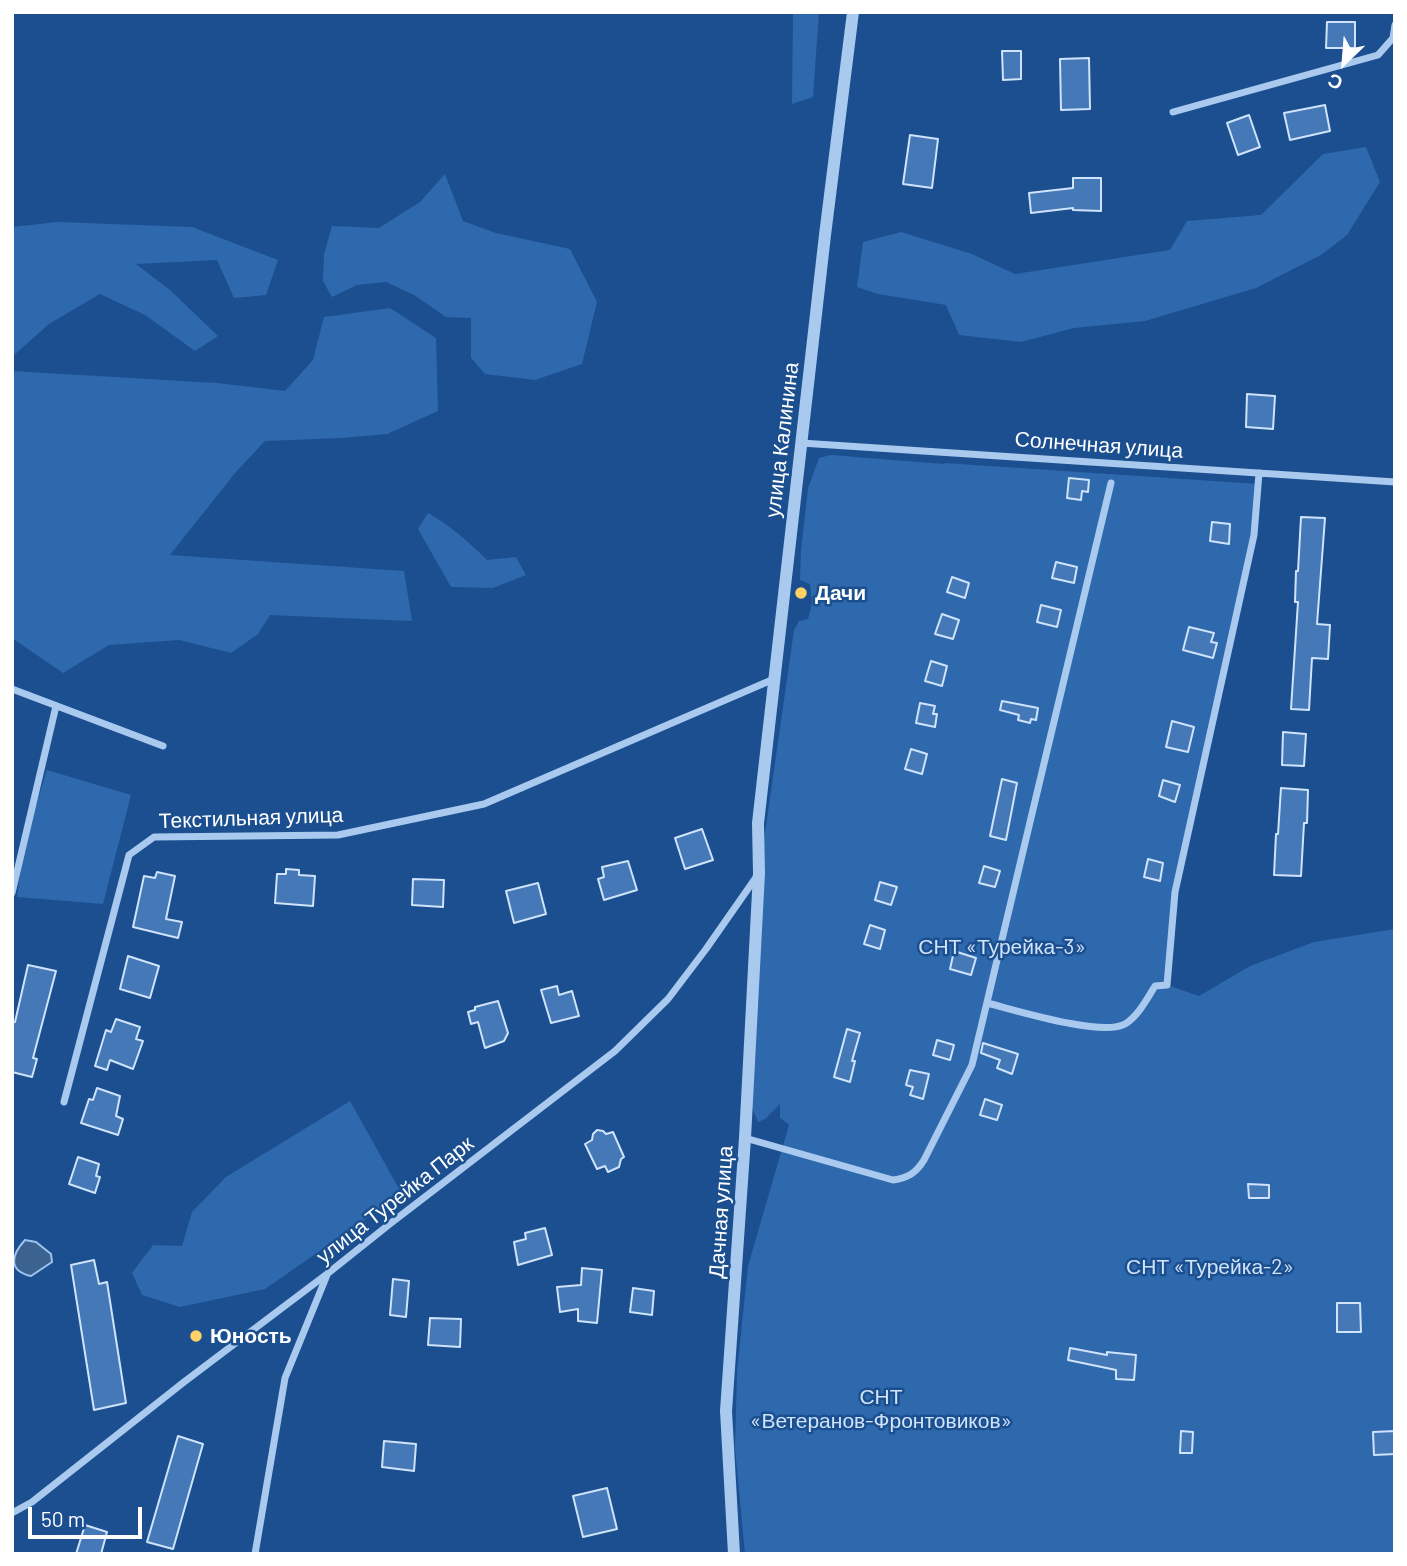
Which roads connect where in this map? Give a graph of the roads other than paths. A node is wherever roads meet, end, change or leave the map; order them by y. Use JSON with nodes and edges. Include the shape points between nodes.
{"nodes":[{"id":1,"x":853,"y":12,"type":"edge"},
{"id":2,"x":1395,"y":25,"type":"edge"},
{"id":3,"x":1173,"y":112,"type":"dead end"},
{"id":4,"x":801,"y":443,"type":"junction"},
{"id":5,"x":1259,"y":473,"type":"junction"},
{"id":6,"x":1111,"y":482,"type":"dead end"},
{"id":7,"x":1395,"y":482,"type":"edge"},
{"id":8,"x":774,"y":679,"type":"junction"},
{"id":9,"x":12,"y":689,"type":"edge"},
{"id":10,"x":56,"y":706,"type":"junction"},
{"id":11,"x":163,"y":746,"type":"dead end"},
{"id":12,"x":759,"y":873,"type":"junction"},
{"id":13,"x":12,"y":893,"type":"edge"},
{"id":14,"x":987,"y":1003,"type":"junction"},
{"id":15,"x":64,"y":1102,"type":"dead end"},
{"id":16,"x":745,"y":1138,"type":"junction"},
{"id":17,"x":327,"y":1275,"type":"junction"},
{"id":18,"x":12,"y":1513,"type":"edge"},
{"id":19,"x":255,"y":1554,"type":"edge"},
{"id":20,"x":734,"y":1554,"type":"edge"}],
"edges":[{"from":1,"to":4,"type":"street","name":"улица Калинина"},
{"from":2,"to":3,"type":"street","via":[[1393,38],[1378,55]]},
{"from":4,"to":5,"type":"street","name":"Солнечная улица"},
{"from":4,"to":8,"type":"street","name":"улица Калинина"},
{"from":5,"to":7,"type":"street","name":"Солнечная улица"},
{"from":5,"to":14,"type":"street","via":[[1254,535],[1175,892],[1167,985],[1155,986],[1136,1014],[1111,1028],[1085,1027]]},
{"from":6,"to":14,"type":"street"},
{"from":8,"to":12,"type":"street","name":"улица Калинина","via":[[758,823]]},
{"from":8,"to":15,"type":"street","name":"Текстильная улица","via":[[484,804],[338,835],[154,837],[129,855]]},
{"from":9,"to":10,"type":"street"},
{"from":10,"to":11,"type":"street"},
{"from":10,"to":13,"type":"street"},
{"from":12,"to":16,"type":"street","name":"Дачная улица"},
{"from":12,"to":17,"type":"street","name":"улица Турейка Парк","via":[[668,999],[615,1051]]},
{"from":14,"to":16,"type":"street","via":[[972,1065],[924,1160],[912,1174],[893,1180]]},
{"from":16,"to":20,"type":"street","name":"Дачная улица","via":[[726,1410]]},
{"from":17,"to":18,"type":"street","name":"улица Турейка Парк","via":[[33,1502]]},
{"from":17,"to":19,"type":"street","via":[[285,1378]]}]}
